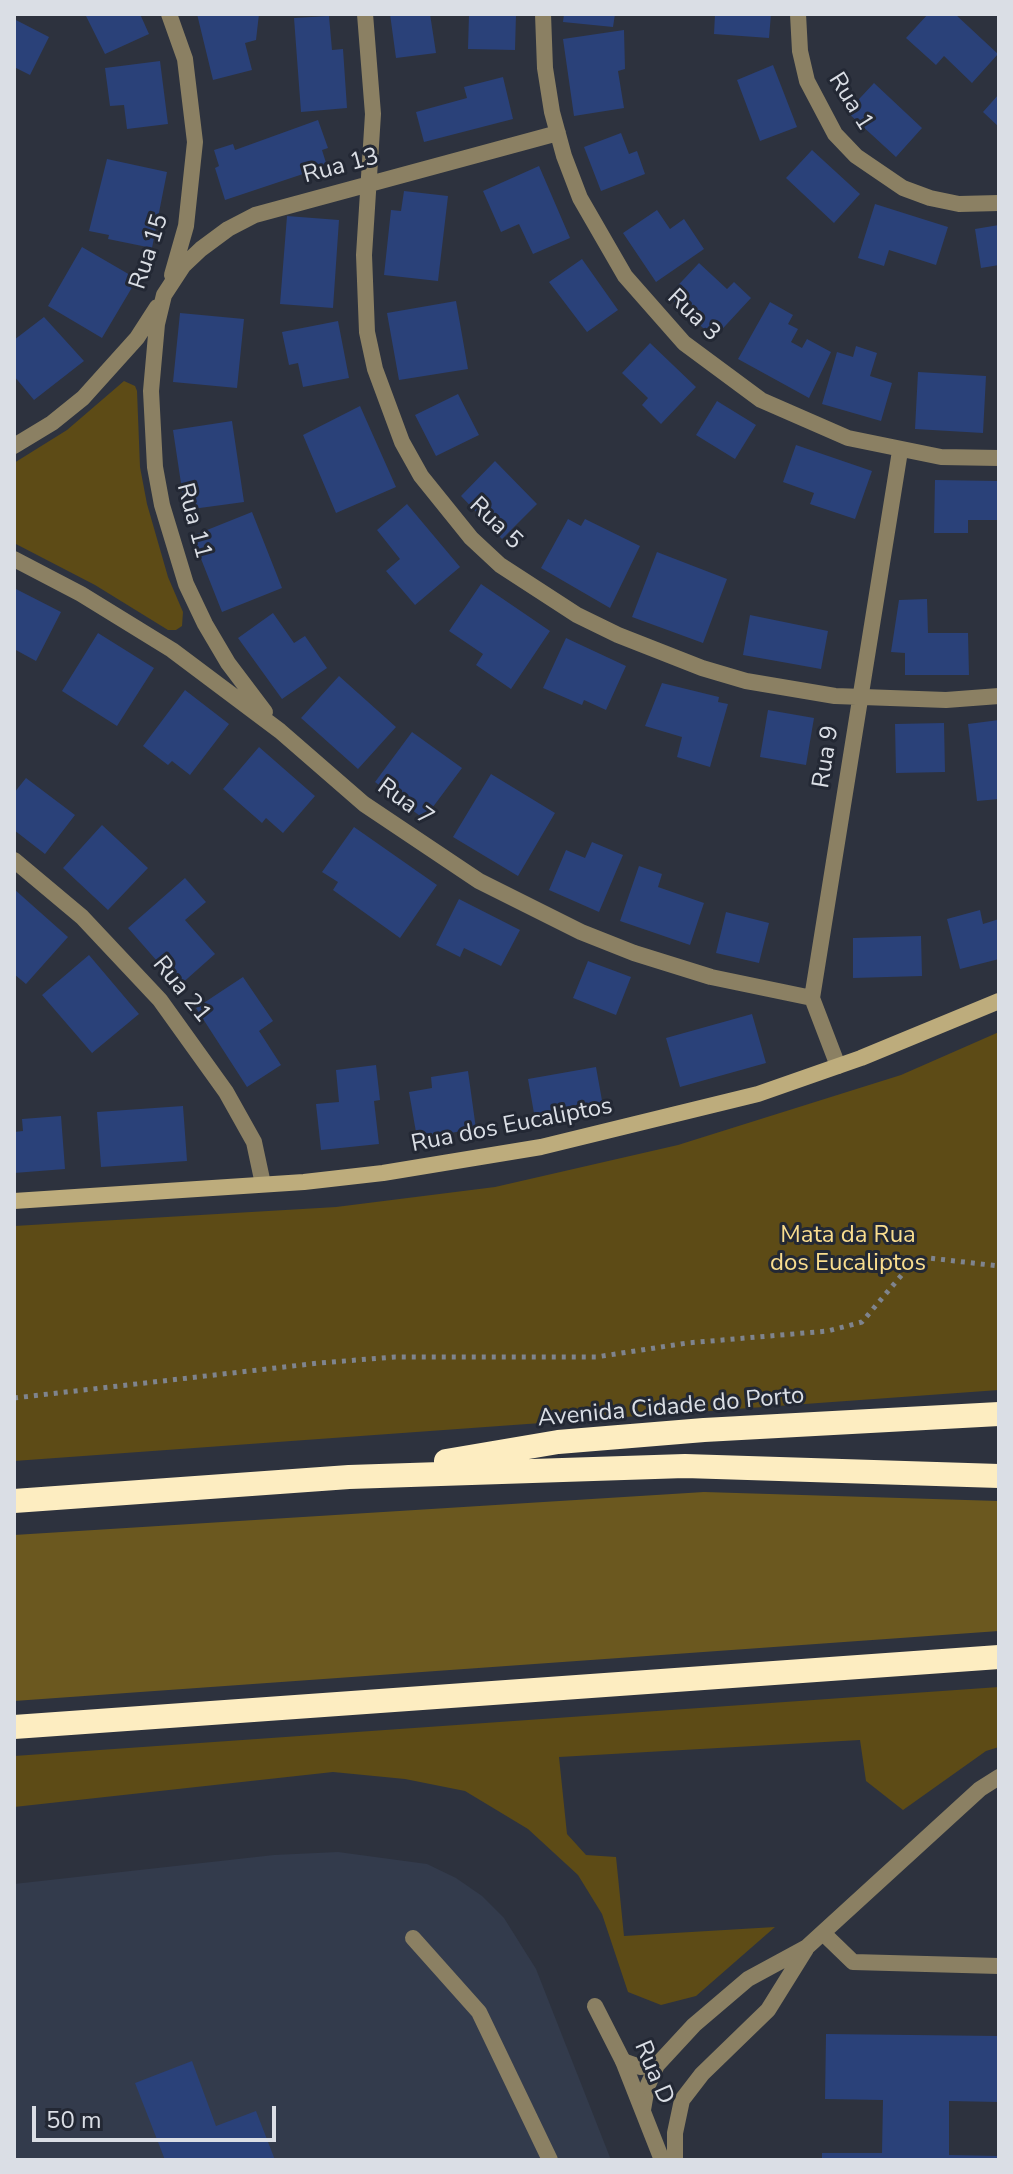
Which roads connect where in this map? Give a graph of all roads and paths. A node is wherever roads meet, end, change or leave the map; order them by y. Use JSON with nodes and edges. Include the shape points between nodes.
{"nodes":[{"id":1,"x":169,"y":14,"type":"edge"},
{"id":2,"x":365,"y":14,"type":"edge"},
{"id":3,"x":543,"y":14,"type":"edge"},
{"id":4,"x":798,"y":14,"type":"edge"},
{"id":5,"x":558,"y":133,"type":"junction"},
{"id":6,"x":371,"y":184,"type":"junction"},
{"id":7,"x":999,"y":203,"type":"edge"},
{"id":8,"x":164,"y":295,"type":"junction"},
{"id":9,"x":14,"y":446,"type":"edge"},
{"id":10,"x":900,"y":451,"type":"junction"},
{"id":11,"x":999,"y":458,"type":"edge"},
{"id":12,"x":14,"y":559,"type":"edge"},
{"id":13,"x":999,"y":696,"type":"edge"},
{"id":14,"x":861,"y":698,"type":"junction"},
{"id":15,"x":280,"y":731,"type":"junction"},
{"id":16,"x":14,"y":860,"type":"edge"},
{"id":17,"x":812,"y":998,"type":"junction"},
{"id":18,"x":999,"y":1001,"type":"edge"},
{"id":19,"x":838,"y":1066,"type":"junction"},
{"id":20,"x":263,"y":1184,"type":"junction"},
{"id":21,"x":14,"y":1201,"type":"edge"},
{"id":22,"x":999,"y":1266,"type":"edge"},
{"id":23,"x":14,"y":1398,"type":"edge"},
{"id":24,"x":999,"y":1414,"type":"edge"},
{"id":25,"x":999,"y":1476,"type":"edge"},
{"id":26,"x":349,"y":1477,"type":"junction"},
{"id":27,"x":14,"y":1501,"type":"edge"},
{"id":28,"x":999,"y":1657,"type":"edge"},
{"id":29,"x":14,"y":1727,"type":"edge"},
{"id":30,"x":999,"y":1777,"type":"edge"},
{"id":31,"x":823,"y":1933,"type":"junction"},
{"id":32,"x":413,"y":1938,"type":"dead end"},
{"id":33,"x":807,"y":1947,"type":"junction"},
{"id":34,"x":999,"y":1966,"type":"edge"},
{"id":35,"x":595,"y":2006,"type":"dead end"},
{"id":36,"x":623,"y":2061,"type":"junction"},
{"id":37,"x":657,"y":2065,"type":"junction"},
{"id":38,"x":643,"y":2110,"type":"junction"},
{"id":39,"x":550,"y":2160,"type":"edge"},
{"id":40,"x":662,"y":2160,"type":"edge"},
{"id":41,"x":675,"y":2160,"type":"edge"}],
"edges":[{"from":1,"to":8,"type":"street","name":"Rua 15","via":[[185,59],[195,142],[186,226]]},
{"from":2,"to":6,"type":"street","name":"Rua 5","via":[[372,75]]},
{"from":3,"to":5,"type":"street","name":"Rua 3","via":[[545,68]]},
{"from":4,"to":7,"type":"street","name":"Rua 1","via":[[807,81],[835,134],[856,156],[903,188],[930,198]]},
{"from":5,"to":6,"type":"street","name":"Rua 13"},
{"from":5,"to":10,"type":"street","name":"Rua 3","via":[[600,238],[643,299],[684,343],[721,374],[803,422]]},
{"from":6,"to":8,"type":"street","name":"Rua 13","via":[[255,215],[228,229],[183,266]]},
{"from":6,"to":14,"type":"street","name":"Rua 5","via":[[363,294],[375,369],[402,442],[421,476],[471,538],[577,615],[660,653],[746,681]]},
{"from":8,"to":9,"type":"street","name":"Rua 15","via":[[137,338],[83,398]]},
{"from":8,"to":15,"type":"street","name":"Rua 11","via":[[152,365],[152,429],[172,545],[212,637]]},
{"from":10,"to":11,"type":"street","name":"Rua 3"},
{"from":10,"to":14,"type":"street","name":"Rua 9"},
{"from":12,"to":15,"type":"street","name":"Rua 7","via":[[138,628]]},
{"from":13,"to":14,"type":"street","name":"Rua 5"},
{"from":14,"to":17,"type":"street","name":"Rua 9"},
{"from":15,"to":17,"type":"street","name":"Rua 7","via":[[410,837],[529,908],[674,966]]},
{"from":16,"to":20,"type":"street","name":"Rua 21","via":[[82,917],[169,1011],[254,1142]]},
{"from":17,"to":19,"type":"street"},
{"from":18,"to":19,"type":"street","name":"Rua dos Eucaliptos"},
{"from":19,"to":20,"type":"street","name":"Rua dos Eucaliptos","via":[[697,1111],[541,1147],[383,1173]]},
{"from":20,"to":21,"type":"street","name":"Rua dos Eucaliptos"},
{"from":22,"to":23,"type":"path","via":[[929,1258],[911,1264],[862,1322],[828,1331],[596,1357],[395,1357],[319,1363]]},
{"from":24,"to":26,"type":"highway","name":"Avenida Cidade do Porto","via":[[558,1442]]},
{"from":25,"to":26,"type":"highway","via":[[685,1466]]},
{"from":26,"to":27,"type":"highway"},
{"from":28,"to":29,"type":"highway"},
{"from":30,"to":31,"type":"street"},
{"from":31,"to":33,"type":"street"},
{"from":31,"to":34,"type":"street","via":[[853,1962]]},
{"from":32,"to":39,"type":"street","via":[[479,2012]]},
{"from":33,"to":37,"type":"street","via":[[748,1979]]},
{"from":33,"to":41,"type":"street","via":[[768,2010],[682,2100]]},
{"from":35,"to":36,"type":"street","name":"Rua D"},
{"from":36,"to":37,"type":"street"},
{"from":36,"to":38,"type":"street","name":"Rua D"},
{"from":37,"to":38,"type":"street"},
{"from":38,"to":40,"type":"street","name":"Rua D"}]}
